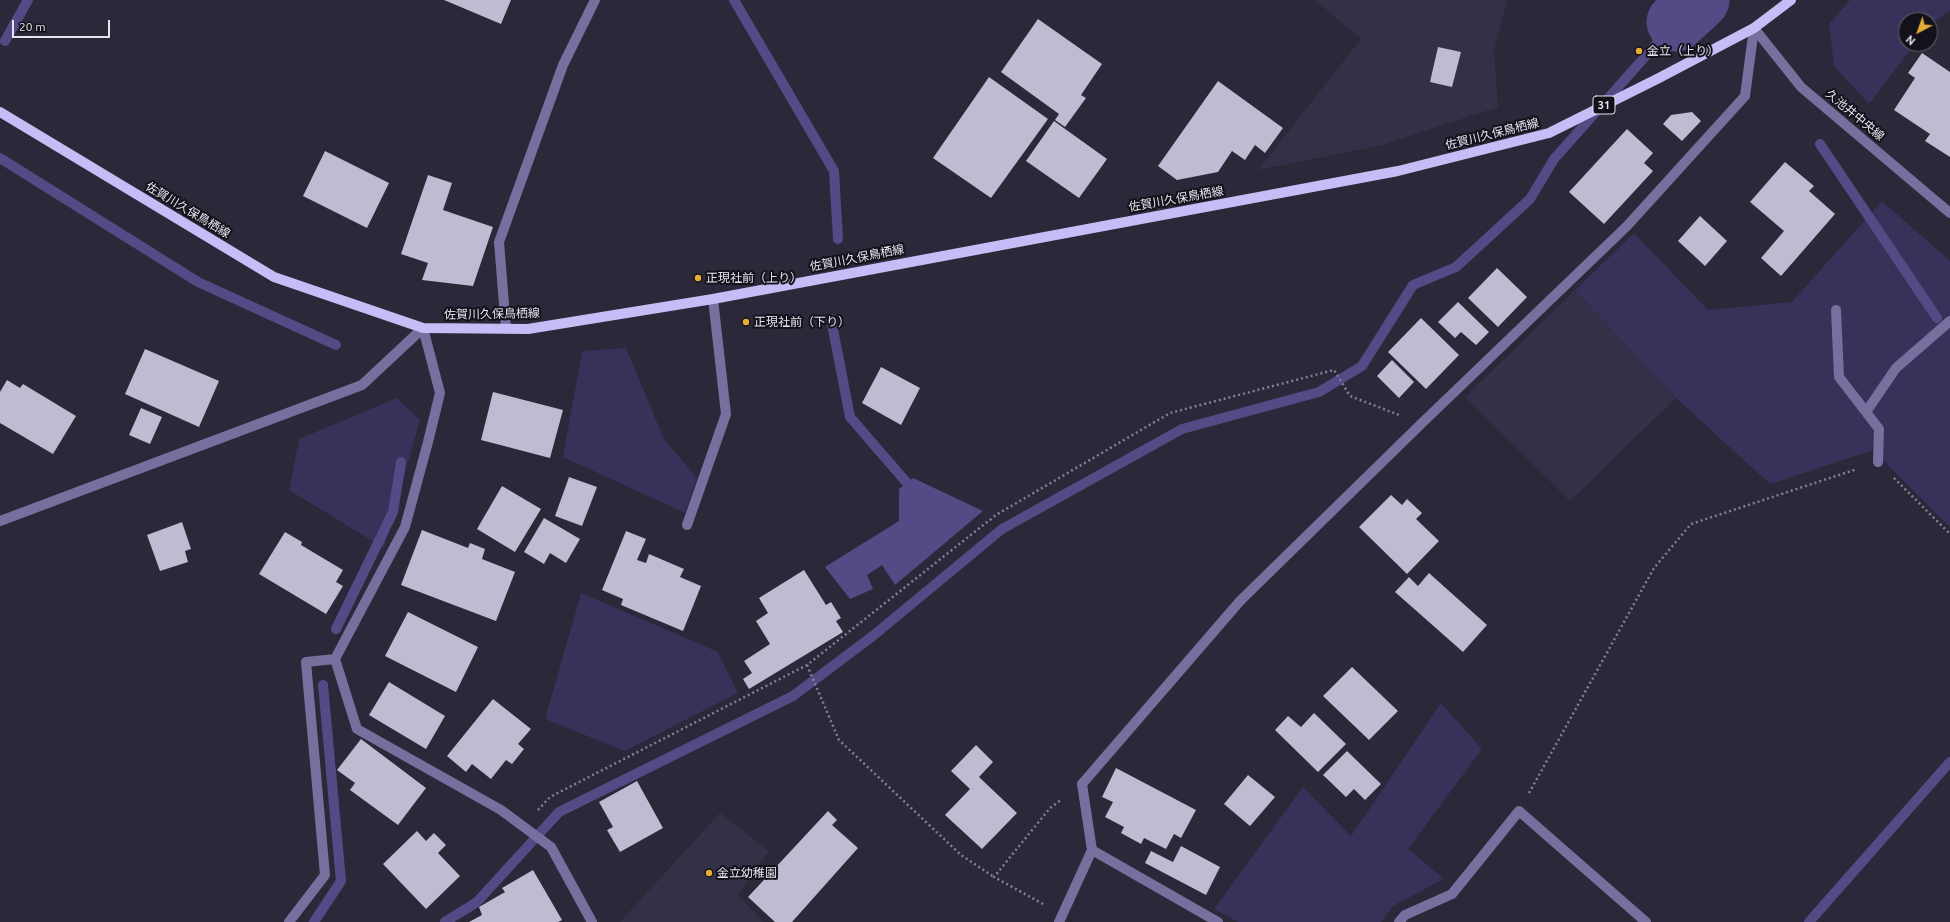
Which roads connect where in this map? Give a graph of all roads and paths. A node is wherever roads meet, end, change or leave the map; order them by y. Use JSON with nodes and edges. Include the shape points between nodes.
{"nodes":[{"id":1,"x":595,"y":0,"type":"edge"},
{"id":2,"x":1791,"y":0,"type":"edge"},
{"id":3,"x":1754,"y":28,"type":"junction"},
{"id":4,"x":0,"y":112,"type":"edge"},
{"id":5,"x":1950,"y":213,"type":"edge"},
{"id":6,"x":713,"y":299,"type":"junction"},
{"id":7,"x":1836,"y":310,"type":"dead end"},
{"id":8,"x":1950,"y":321,"type":"edge"},
{"id":9,"x":423,"y":328,"type":"junction"},
{"id":10,"x":506,"y":329,"type":"junction"},
{"id":11,"x":1866,"y":412,"type":"junction"},
{"id":12,"x":1422,"y":423,"type":"junction"},
{"id":13,"x":1878,"y":462,"type":"junction"},
{"id":14,"x":0,"y":521,"type":"edge"},
{"id":15,"x":688,"y":525,"type":"dead end"},
{"id":16,"x":1950,"y":534,"type":"edge"},
{"id":17,"x":335,"y":659,"type":"junction"},
{"id":18,"x":807,"y":665,"type":"junction"},
{"id":19,"x":1082,"y":784,"type":"junction"},
{"id":20,"x":1519,"y":811,"type":"junction"},
{"id":21,"x":523,"y":827,"type":"junction"},
{"id":22,"x":1092,"y":850,"type":"junction"},
{"id":23,"x":994,"y":877,"type":"junction"},
{"id":24,"x":1062,"y":919,"type":"edge"},
{"id":25,"x":289,"y":922,"type":"edge"},
{"id":26,"x":592,"y":922,"type":"edge"},
{"id":27,"x":1218,"y":922,"type":"edge"},
{"id":28,"x":1399,"y":922,"type":"edge"},
{"id":29,"x":1646,"y":922,"type":"edge"}],
"edges":[{"from":1,"to":10,"type":"street","via":[[563,65],[499,242]]},
{"from":2,"to":3,"type":"main road","number":"31"},
{"from":3,"to":5,"type":"street","name":"久池井中央線","via":[[1801,87]]},
{"from":3,"to":6,"type":"main road","name":"佐賀川久保鳥栖線","number":"31","via":[[1548,133],[1398,171]]},
{"from":3,"to":12,"type":"street","via":[[1744,96],[1628,226]]},
{"from":4,"to":9,"type":"main road","name":"佐賀川久保鳥栖線","number":"31","via":[[274,277]]},
{"from":6,"to":10,"type":"main road","name":"佐賀川久保鳥栖線","number":"31","via":[[528,329]]},
{"from":6,"to":15,"type":"street","via":[[726,414]]},
{"from":7,"to":11,"type":"street","via":[[1839,377]]},
{"from":8,"to":11,"type":"street","via":[[1896,368]]},
{"from":9,"to":10,"type":"main road","name":"佐賀川久保鳥栖線","number":"31"},
{"from":9,"to":14,"type":"street","via":[[362,385]]},
{"from":9,"to":17,"type":"street","via":[[440,393],[428,442],[405,527]]},
{"from":11,"to":13,"type":"street","via":[[1879,429]]},
{"from":12,"to":18,"type":"path","via":[[1350,396],[1334,370],[1170,413],[996,515]]},
{"from":12,"to":19,"type":"street","via":[[1240,601]]},
{"from":13,"to":16,"type":"path"},
{"from":13,"to":20,"type":"path","via":[[1691,524],[1654,568]]},
{"from":17,"to":21,"type":"street","via":[[357,729],[501,810]]},
{"from":17,"to":25,"type":"street","via":[[306,662],[325,875]]},
{"from":18,"to":21,"type":"path","via":[[550,797]]},
{"from":18,"to":23,"type":"path","via":[[838,740],[961,855]]},
{"from":19,"to":22,"type":"street"},
{"from":19,"to":23,"type":"path","via":[[1050,808]]},
{"from":20,"to":28,"type":"street","via":[[1452,894],[1405,915]]},
{"from":20,"to":29,"type":"street"},
{"from":21,"to":26,"type":"street","via":[[551,847]]},
{"from":22,"to":24,"type":"street"},
{"from":22,"to":27,"type":"street"},
{"from":23,"to":24,"type":"path"}]}
